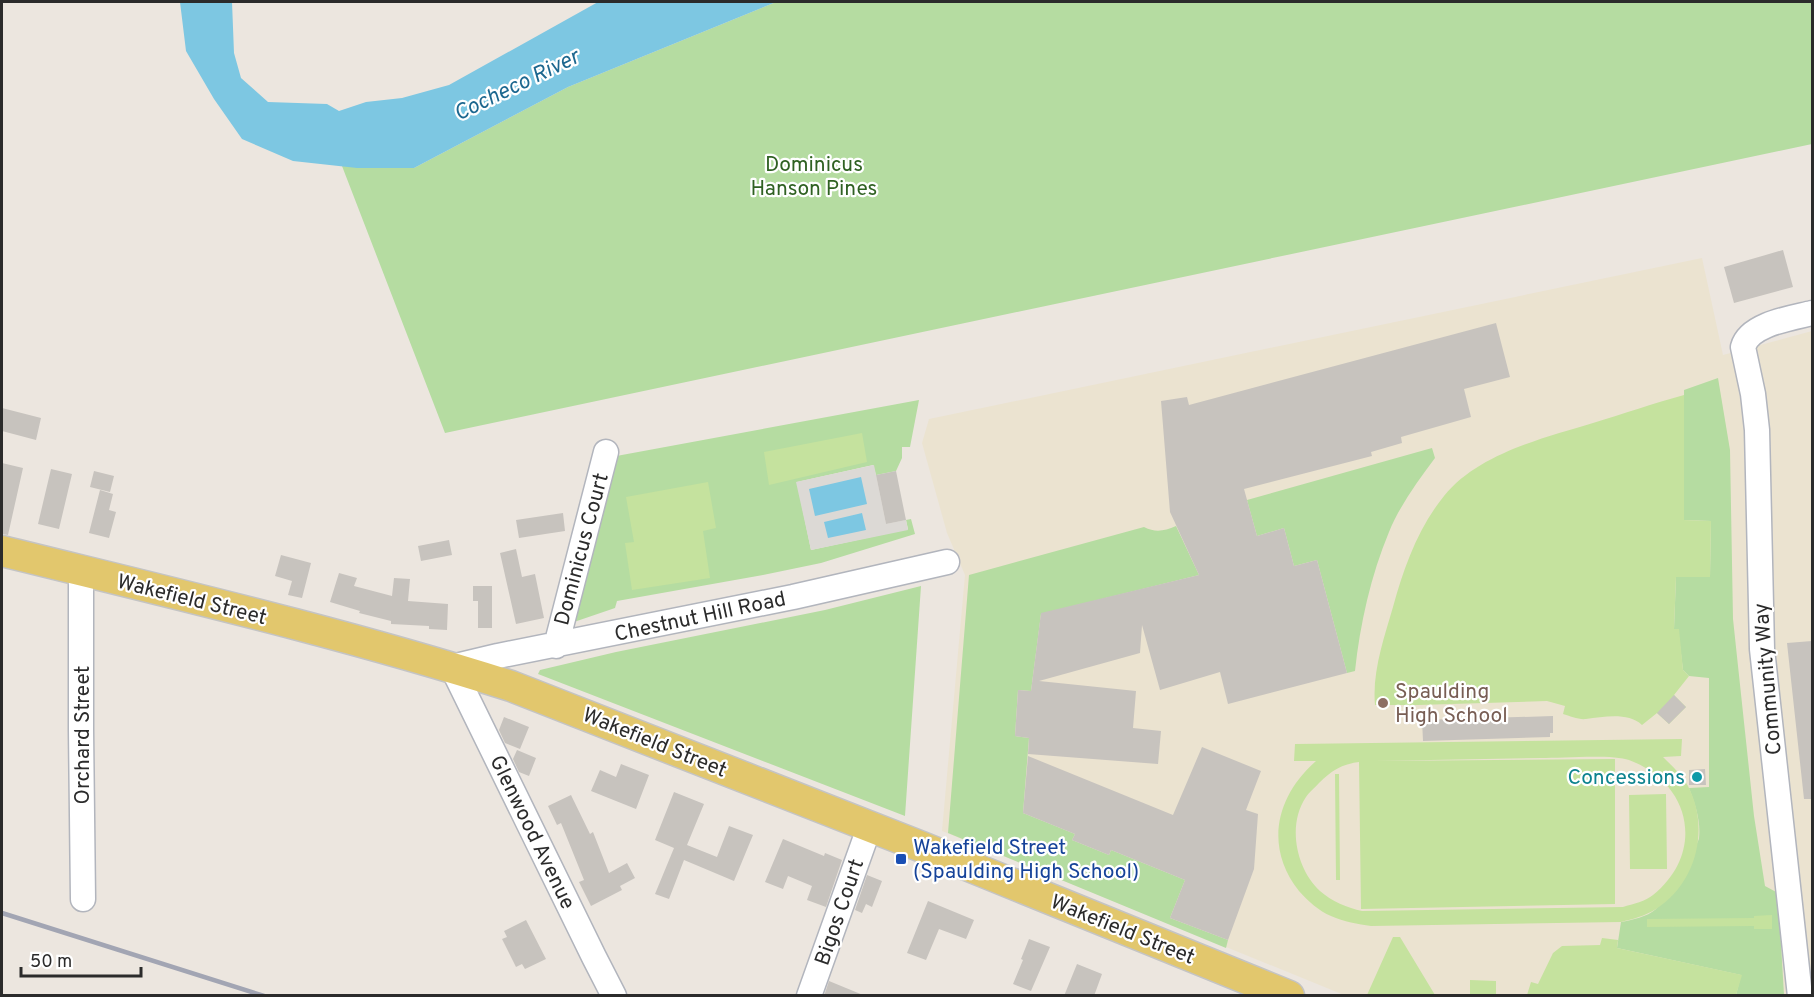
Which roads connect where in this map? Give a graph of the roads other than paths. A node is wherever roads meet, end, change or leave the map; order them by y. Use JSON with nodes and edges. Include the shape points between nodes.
{"nodes":[{"id":1,"x":1812,"y":312,"type":"edge"},
{"id":2,"x":606,"y":452,"type":"dead end"},
{"id":3,"x":2,"y":551,"type":"edge"},
{"id":4,"x":947,"y":562,"type":"dead end"},
{"id":5,"x":81,"y":571,"type":"junction"},
{"id":6,"x":556,"y":645,"type":"junction"},
{"id":7,"x":452,"y":667,"type":"junction"},
{"id":8,"x":869,"y":828,"type":"junction"},
{"id":9,"x":84,"y":899,"type":"dead end"},
{"id":10,"x":614,"y":996,"type":"edge"},
{"id":11,"x":809,"y":996,"type":"edge"},
{"id":12,"x":1288,"y":996,"type":"edge"},
{"id":13,"x":1800,"y":996,"type":"edge"}],
"edges":[{"from":1,"to":13,"type":"street","name":"Community Way","via":[[1766,326],[1749,335],[1743,346],[1757,430],[1763,660]]},
{"from":2,"to":6,"type":"street","name":"Dominicus Court"},
{"from":3,"to":5,"type":"main road","name":"Wakefield Street"},
{"from":4,"to":6,"type":"street","name":"Chestnut Hill Road"},
{"from":5,"to":7,"type":"main road","name":"Wakefield Street"},
{"from":5,"to":9,"type":"street","name":"Orchard Street"},
{"from":6,"to":7,"type":"street","name":"Chestnut Hill Road"},
{"from":7,"to":8,"type":"main road","name":"Wakefield Street","via":[[564,706]]},
{"from":7,"to":10,"type":"street","name":"Glenwood Avenue"},
{"from":8,"to":11,"type":"street","name":"Bigos Court"},
{"from":8,"to":12,"type":"main road","name":"Wakefield Street"}]}
